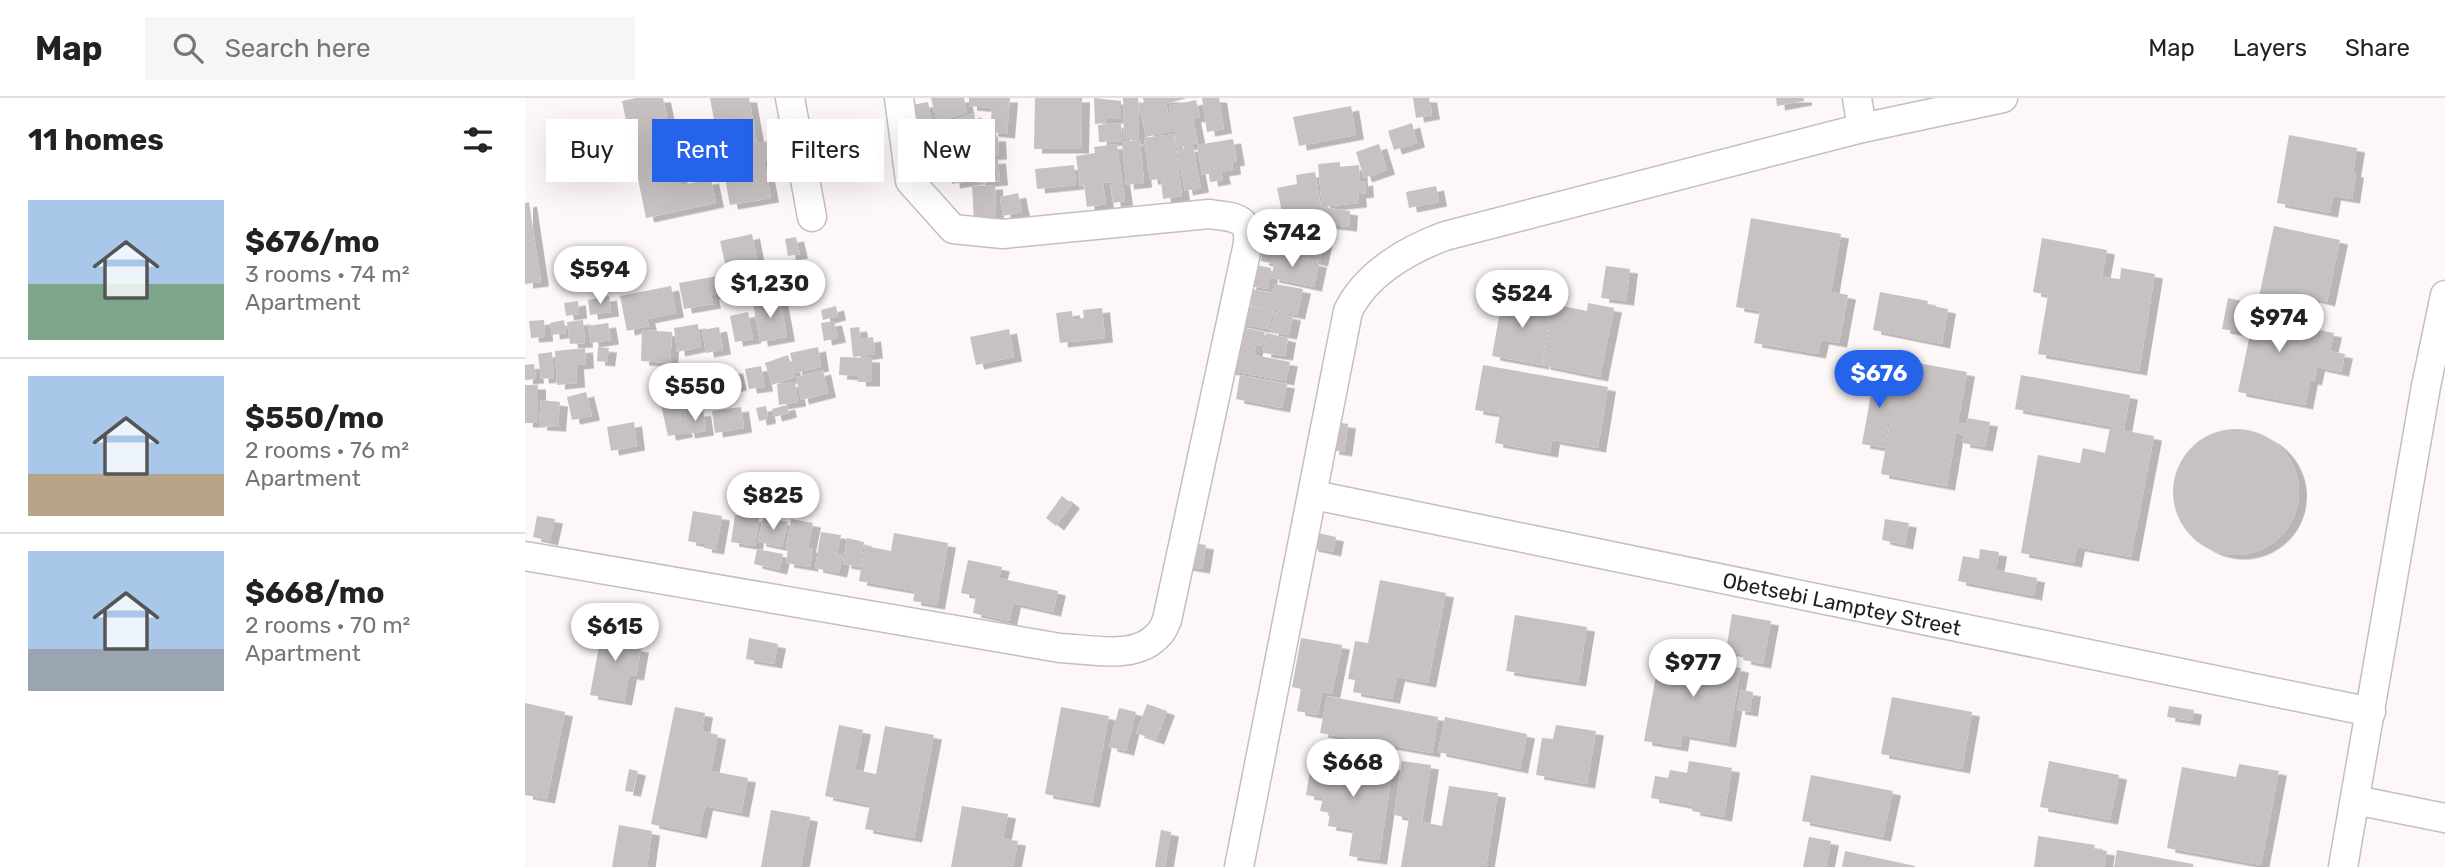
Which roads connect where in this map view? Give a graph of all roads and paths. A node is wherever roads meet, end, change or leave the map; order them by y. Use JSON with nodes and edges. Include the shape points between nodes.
{"nodes":[{"id":1,"x":790,"y":98,"type":"edge"},
{"id":2,"x":899,"y":98,"type":"edge"},
{"id":3,"x":1857,"y":98,"type":"edge"},
{"id":4,"x":2003,"y":98,"type":"edge"},
{"id":5,"x":1862,"y":128,"type":"junction"},
{"id":6,"x":812,"y":217,"type":"dead end"},
{"id":7,"x":2445,"y":295,"type":"edge"},
{"id":8,"x":1314,"y":495,"type":"junction"},
{"id":9,"x":525,"y":556,"type":"edge"},
{"id":10,"x":2371,"y":712,"type":"junction"},
{"id":11,"x":2355,"y":800,"type":"junction"},
{"id":12,"x":2445,"y":818,"type":"edge"},
{"id":13,"x":1239,"y":867,"type":"edge"},
{"id":14,"x":2343,"y":867,"type":"edge"}],
"edges":[{"from":1,"to":6,"type":"street"},
{"from":2,"to":9,"type":"street","via":[[910,181],[953,229],[1003,233],[1209,214],[1238,219],[1247,229],[1247,248],[1167,620],[1159,635],[1142,647],[1124,651],[1060,648]]},
{"from":3,"to":5,"type":"street"},
{"from":4,"to":5,"type":"street"},
{"from":5,"to":8,"type":"street","via":[[1445,236],[1399,259],[1361,289],[1348,311]]},
{"from":7,"to":10,"type":"street"},
{"from":8,"to":10,"type":"street","name":"Obetsebi Lamptey Street"},
{"from":8,"to":13,"type":"street"},
{"from":10,"to":11,"type":"street"},
{"from":11,"to":12,"type":"street"},
{"from":11,"to":14,"type":"street"}]}
